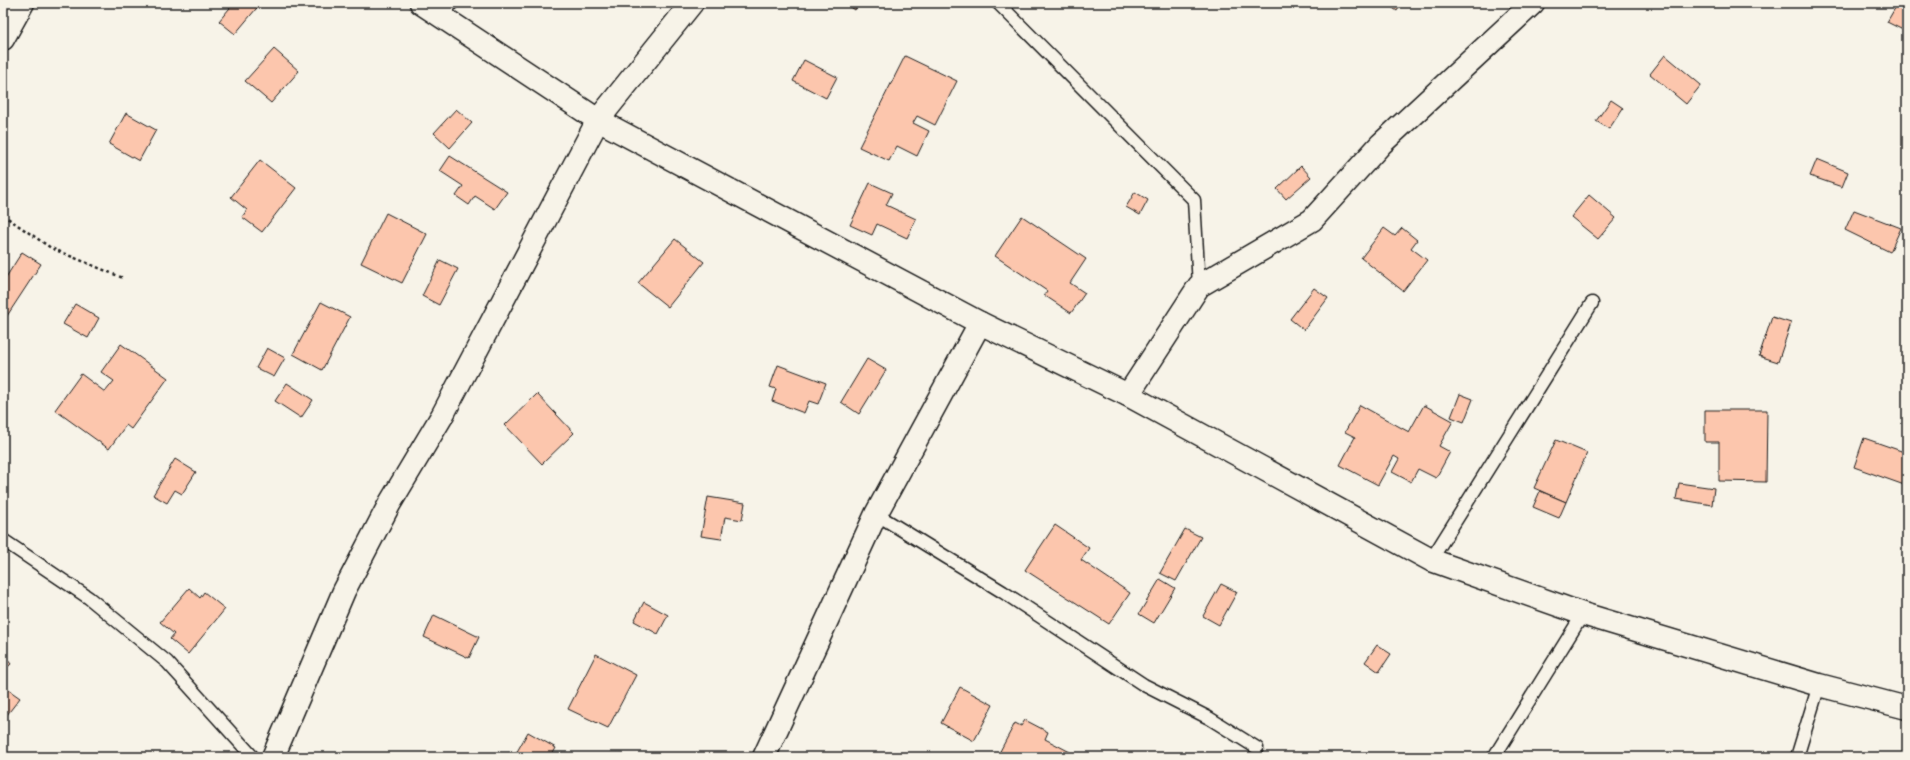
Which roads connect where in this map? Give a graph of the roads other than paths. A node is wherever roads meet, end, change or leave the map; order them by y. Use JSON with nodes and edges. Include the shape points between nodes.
{"nodes":[{"id":1,"x":23,"y":3,"type":"edge"},
{"id":2,"x":421,"y":3,"type":"edge"},
{"id":3,"x":692,"y":3,"type":"edge"},
{"id":4,"x":998,"y":3,"type":"edge"},
{"id":5,"x":1533,"y":3,"type":"edge"},
{"id":6,"x":447,"y":9,"type":"edge"},
{"id":7,"x":3,"y":39,"type":"edge"},
{"id":8,"x":598,"y":120,"type":"junction"},
{"id":9,"x":1199,"y":286,"type":"junction"},
{"id":10,"x":1592,"y":303,"type":"dead end"},
{"id":11,"x":980,"y":323,"type":"junction"},
{"id":12,"x":1128,"y":395,"type":"junction"},
{"id":13,"x":876,"y":514,"type":"junction"},
{"id":14,"x":3,"y":540,"type":"edge"},
{"id":15,"x":1431,"y":560,"type":"junction"},
{"id":16,"x":1583,"y":614,"type":"junction"},
{"id":17,"x":1818,"y":685,"type":"junction"},
{"id":18,"x":1907,"y":708,"type":"edge"},
{"id":19,"x":1257,"y":748,"type":"dead end"},
{"id":20,"x":253,"y":757,"type":"edge"},
{"id":21,"x":273,"y":757,"type":"edge"},
{"id":22,"x":764,"y":757,"type":"edge"},
{"id":23,"x":1494,"y":757,"type":"edge"},
{"id":24,"x":1797,"y":757,"type":"edge"}],
"edges":[{"from":1,"to":7,"type":"street"},
{"from":2,"to":6,"type":"street"},
{"from":3,"to":8,"type":"street"},
{"from":4,"to":9,"type":"lane","via":[[1194,200]]},
{"from":5,"to":9,"type":"street","via":[[1381,144],[1312,220]]},
{"from":6,"to":8,"type":"street"},
{"from":8,"to":11,"type":"street"},
{"from":8,"to":21,"type":"street","via":[[442,416],[390,503],[344,591]]},
{"from":9,"to":12,"type":"street"},
{"from":10,"to":15,"type":"lane"},
{"from":11,"to":12,"type":"street"},
{"from":11,"to":13,"type":"street"},
{"from":12,"to":15,"type":"street"},
{"from":13,"to":19,"type":"lane","via":[[1003,592],[1144,685],[1209,718]]},
{"from":13,"to":22,"type":"street"},
{"from":14,"to":20,"type":"lane","via":[[89,598],[167,662]]},
{"from":15,"to":16,"type":"street"},
{"from":16,"to":17,"type":"street"},
{"from":16,"to":23,"type":"lane"},
{"from":17,"to":18,"type":"street"},
{"from":17,"to":24,"type":"lane"}]}
